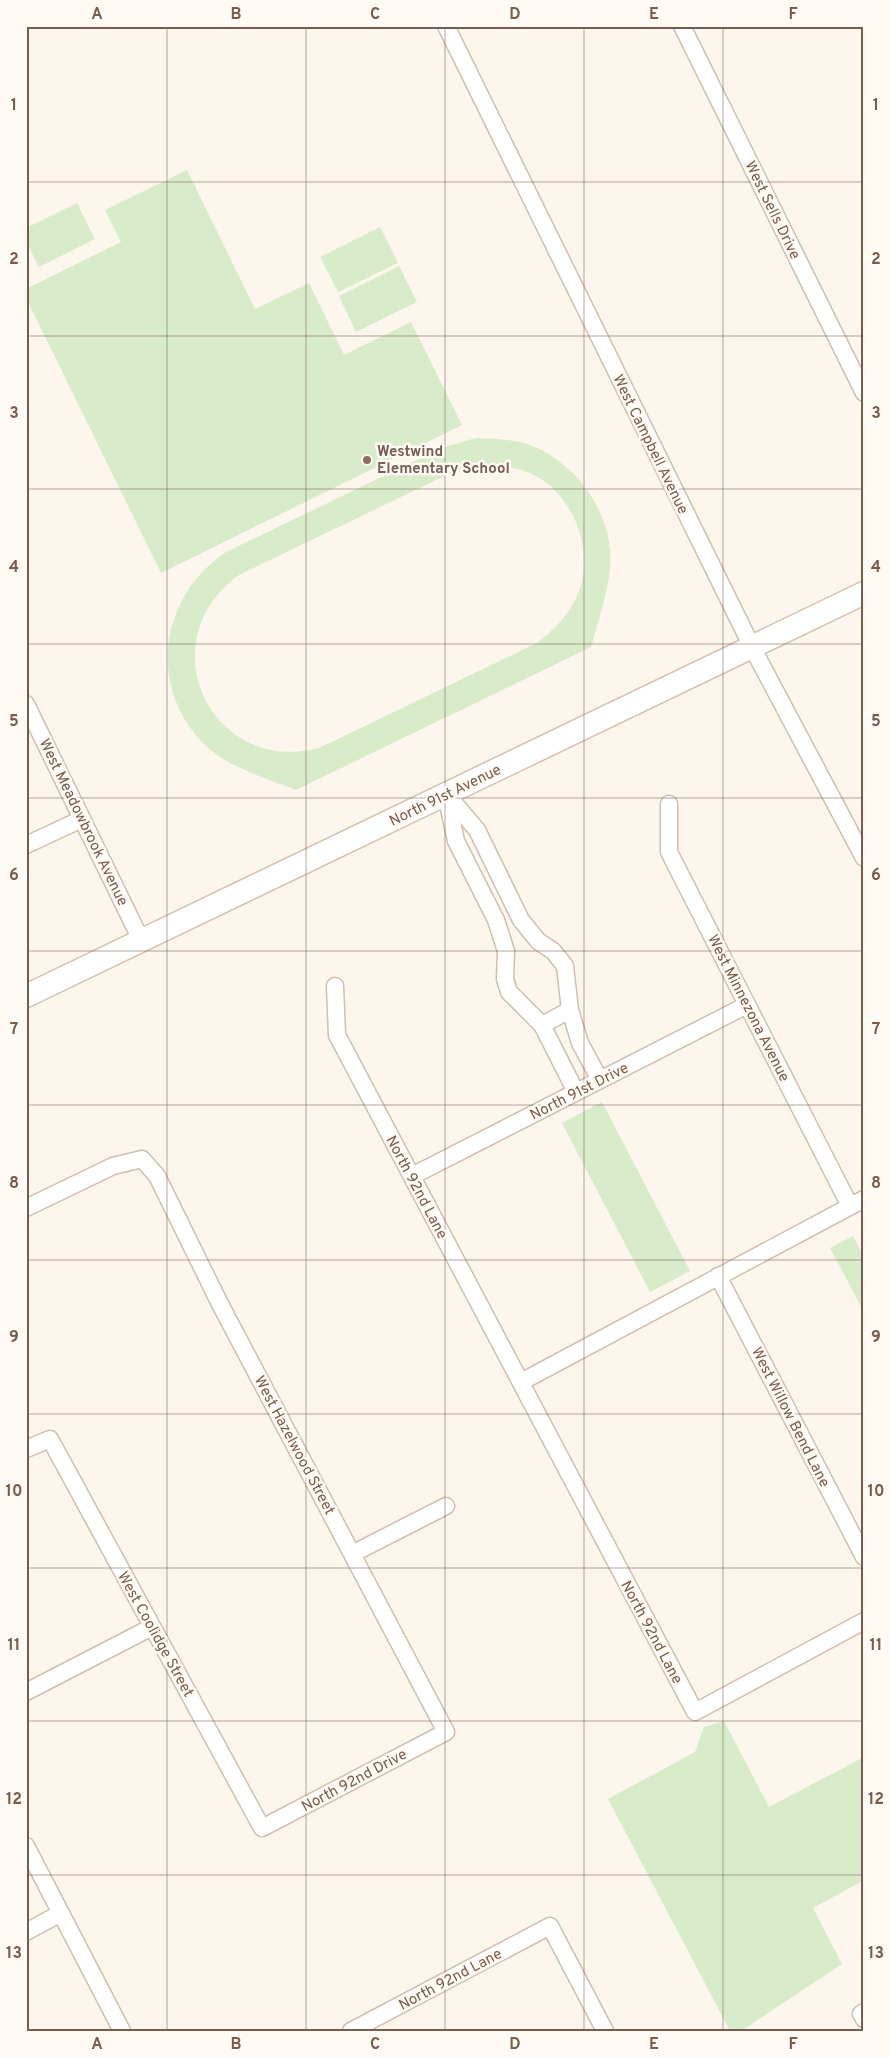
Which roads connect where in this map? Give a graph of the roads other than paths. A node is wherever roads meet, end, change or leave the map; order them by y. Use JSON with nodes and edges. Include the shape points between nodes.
{"nodes":[{"id":1,"x":446,"y":26,"type":"edge"},
{"id":2,"x":682,"y":26,"type":"edge"},
{"id":3,"x":864,"y":393,"type":"edge"},
{"id":4,"x":864,"y":593,"type":"edge"},
{"id":5,"x":752,"y":648,"type":"junction"},
{"id":6,"x":26,"y":704,"type":"edge"},
{"id":7,"x":446,"y":795,"type":"junction"},
{"id":8,"x":669,"y":804,"type":"dead end"},
{"id":9,"x":82,"y":819,"type":"junction"},
{"id":10,"x":26,"y":846,"type":"edge"},
{"id":11,"x":864,"y":858,"type":"edge"},
{"id":12,"x":141,"y":940,"type":"junction"},
{"id":13,"x":335,"y":986,"type":"dead end"},
{"id":14,"x":26,"y":996,"type":"edge"},
{"id":15,"x":747,"y":1005,"type":"junction"},
{"id":16,"x":570,"y":1010,"type":"junction"},
{"id":17,"x":542,"y":1025,"type":"junction"},
{"id":18,"x":600,"y":1080,"type":"junction"},
{"id":19,"x":576,"y":1092,"type":"junction"},
{"id":20,"x":412,"y":1176,"type":"junction"},
{"id":21,"x":857,"y":1203,"type":"edge"},
{"id":22,"x":26,"y":1208,"type":"edge"},
{"id":23,"x":718,"y":1276,"type":"junction"},
{"id":24,"x":521,"y":1382,"type":"junction"},
{"id":25,"x":26,"y":1450,"type":"edge"},
{"id":26,"x":446,"y":1506,"type":"dead end"},
{"id":27,"x":352,"y":1554,"type":"junction"},
{"id":28,"x":864,"y":1557,"type":"edge"},
{"id":29,"x":864,"y":1621,"type":"edge"},
{"id":30,"x":152,"y":1627,"type":"junction"},
{"id":31,"x":26,"y":1692,"type":"edge"},
{"id":32,"x":446,"y":1732,"type":"joint"},
{"id":33,"x":262,"y":1828,"type":"joint"},
{"id":34,"x":26,"y":1846,"type":"edge"},
{"id":35,"x":61,"y":1913,"type":"junction"},
{"id":36,"x":26,"y":1932,"type":"edge"},
{"id":37,"x":122,"y":2031,"type":"edge"},
{"id":38,"x":351,"y":2031,"type":"edge"},
{"id":39,"x":605,"y":2031,"type":"edge"}],
"edges":[{"from":1,"to":5,"type":"street","name":"West Campbell Avenue"},
{"from":2,"to":3,"type":"street","name":"West Sells Drive"},
{"from":4,"to":5,"type":"main road","name":"North 91st Avenue"},
{"from":5,"to":7,"type":"main road","name":"North 91st Avenue"},
{"from":5,"to":11,"type":"street","name":"West Campbell Avenue"},
{"from":6,"to":9,"type":"street","name":"West Meadowbrook Avenue"},
{"from":7,"to":12,"type":"main road","name":"North 91st Avenue"},
{"from":7,"to":16,"type":"street","via":[[477,830],[521,920],[565,966]]},
{"from":7,"to":17,"type":"street","via":[[456,842],[496,920],[506,951],[504,979],[509,992]]},
{"from":8,"to":15,"type":"street","name":"West Minnezona Avenue","via":[[669,852]]},
{"from":9,"to":10,"type":"street"},
{"from":9,"to":12,"type":"street","name":"West Meadowbrook Avenue"},
{"from":12,"to":14,"type":"main road","name":"North 91st Avenue"},
{"from":13,"to":20,"type":"street","name":"North 92nd Lane","via":[[337,1036]]},
{"from":15,"to":18,"type":"street","name":"North 91st Drive"},
{"from":15,"to":21,"type":"street","name":"West Minnezona Avenue"},
{"from":16,"to":17,"type":"street"},
{"from":16,"to":18,"type":"street","via":[[580,1043]]},
{"from":17,"to":19,"type":"street"},
{"from":18,"to":19,"type":"street","name":"North 91st Drive"},
{"from":19,"to":20,"type":"street","name":"North 91st Drive"},
{"from":20,"to":24,"type":"street","name":"North 92nd Lane"},
{"from":21,"to":23,"type":"street"},
{"from":22,"to":27,"type":"street","name":"West Hazelwood Street","via":[[113,1166],[142,1159],[157,1176],[220,1304]]},
{"from":23,"to":24,"type":"street"},
{"from":23,"to":28,"type":"street","name":"West Willow Bend Lane"},
{"from":24,"to":29,"type":"street","name":"North 92nd Lane","via":[[695,1712]]},
{"from":25,"to":30,"type":"street","name":"West Coolidge Street","via":[[50,1439]]},
{"from":26,"to":27,"type":"street"},
{"from":27,"to":32,"type":"street","name":"West Hazelwood Street"},
{"from":30,"to":31,"type":"street"},
{"from":30,"to":33,"type":"street","name":"West Coolidge Street"},
{"from":32,"to":33,"type":"street","name":"North 92nd Drive"},
{"from":34,"to":35,"type":"street"},
{"from":35,"to":36,"type":"street"},
{"from":35,"to":37,"type":"street"},
{"from":38,"to":39,"type":"street","name":"North 92nd Lane","via":[[550,1926]]}]}
